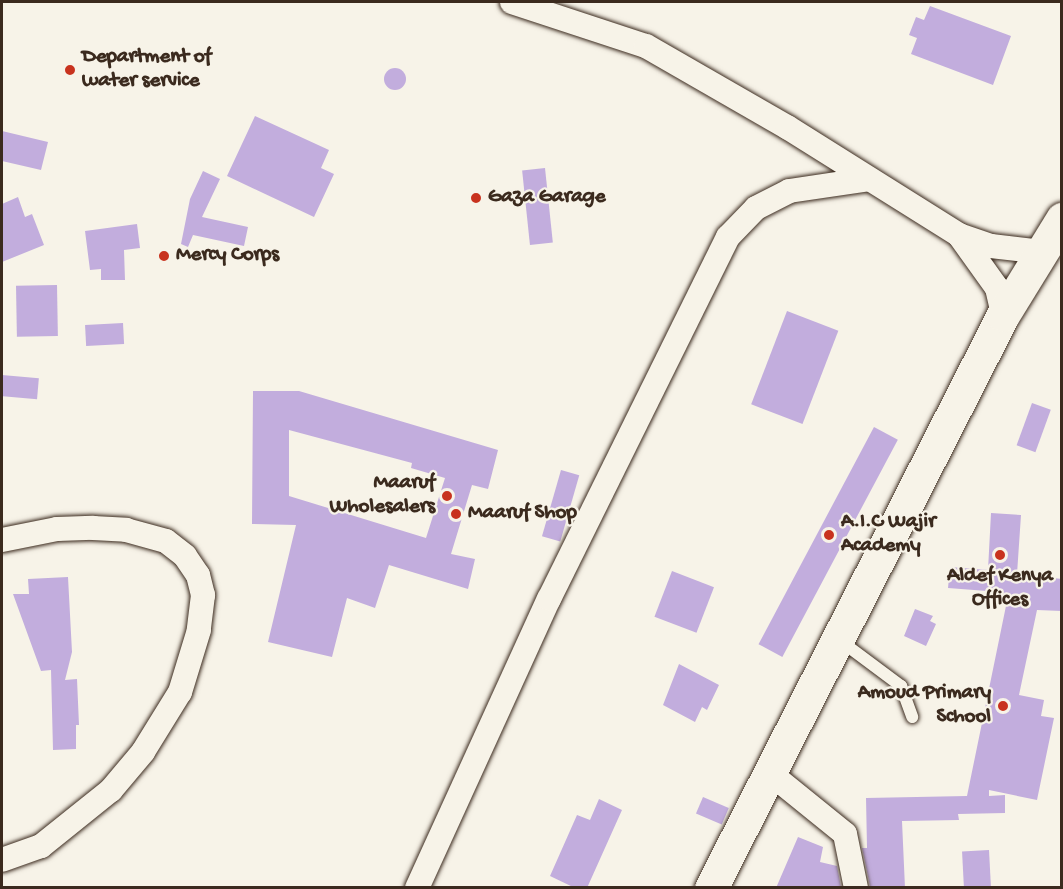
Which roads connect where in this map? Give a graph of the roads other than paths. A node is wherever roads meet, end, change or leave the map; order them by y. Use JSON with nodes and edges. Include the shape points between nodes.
{"nodes":[{"id":1,"x":512,"y":2,"type":"edge"},
{"id":2,"x":869,"y":179,"type":"junction"},
{"id":3,"x":1062,"y":219,"type":"edge"},
{"id":4,"x":959,"y":235,"type":"junction"},
{"id":5,"x":1042,"y":252,"type":"junction"},
{"id":6,"x":1003,"y":315,"type":"junction"},
{"id":7,"x":2,"y":540,"type":"edge"},
{"id":8,"x":837,"y":638,"type":"junction"},
{"id":9,"x":912,"y":717,"type":"dead end"},
{"id":10,"x":771,"y":774,"type":"junction"},
{"id":11,"x":2,"y":860,"type":"edge"},
{"id":12,"x":417,"y":888,"type":"edge"},
{"id":13,"x":711,"y":888,"type":"edge"},
{"id":14,"x":856,"y":888,"type":"edge"}],
"edges":[{"from":1,"to":2,"type":"street","via":[[646,46]]},
{"from":2,"to":4,"type":"street"},
{"from":2,"to":12,"type":"street","via":[[789,191],[756,208],[728,237],[549,599]]},
{"from":3,"to":5,"type":"street"},
{"from":4,"to":5,"type":"street","via":[[991,246]]},
{"from":4,"to":6,"type":"street","via":[[997,288]]},
{"from":5,"to":6,"type":"street"},
{"from":6,"to":8,"type":"street"},
{"from":7,"to":11,"type":"street","via":[[57,529],[126,530],[166,541],[185,556],[198,575],[203,595],[200,630],[180,692],[143,752],[111,790],[41,846]]},
{"from":8,"to":9,"type":"lane","via":[[900,686]]},
{"from":8,"to":10,"type":"street"},
{"from":10,"to":13,"type":"street"},
{"from":10,"to":14,"type":"street","via":[[845,834]]}]}
